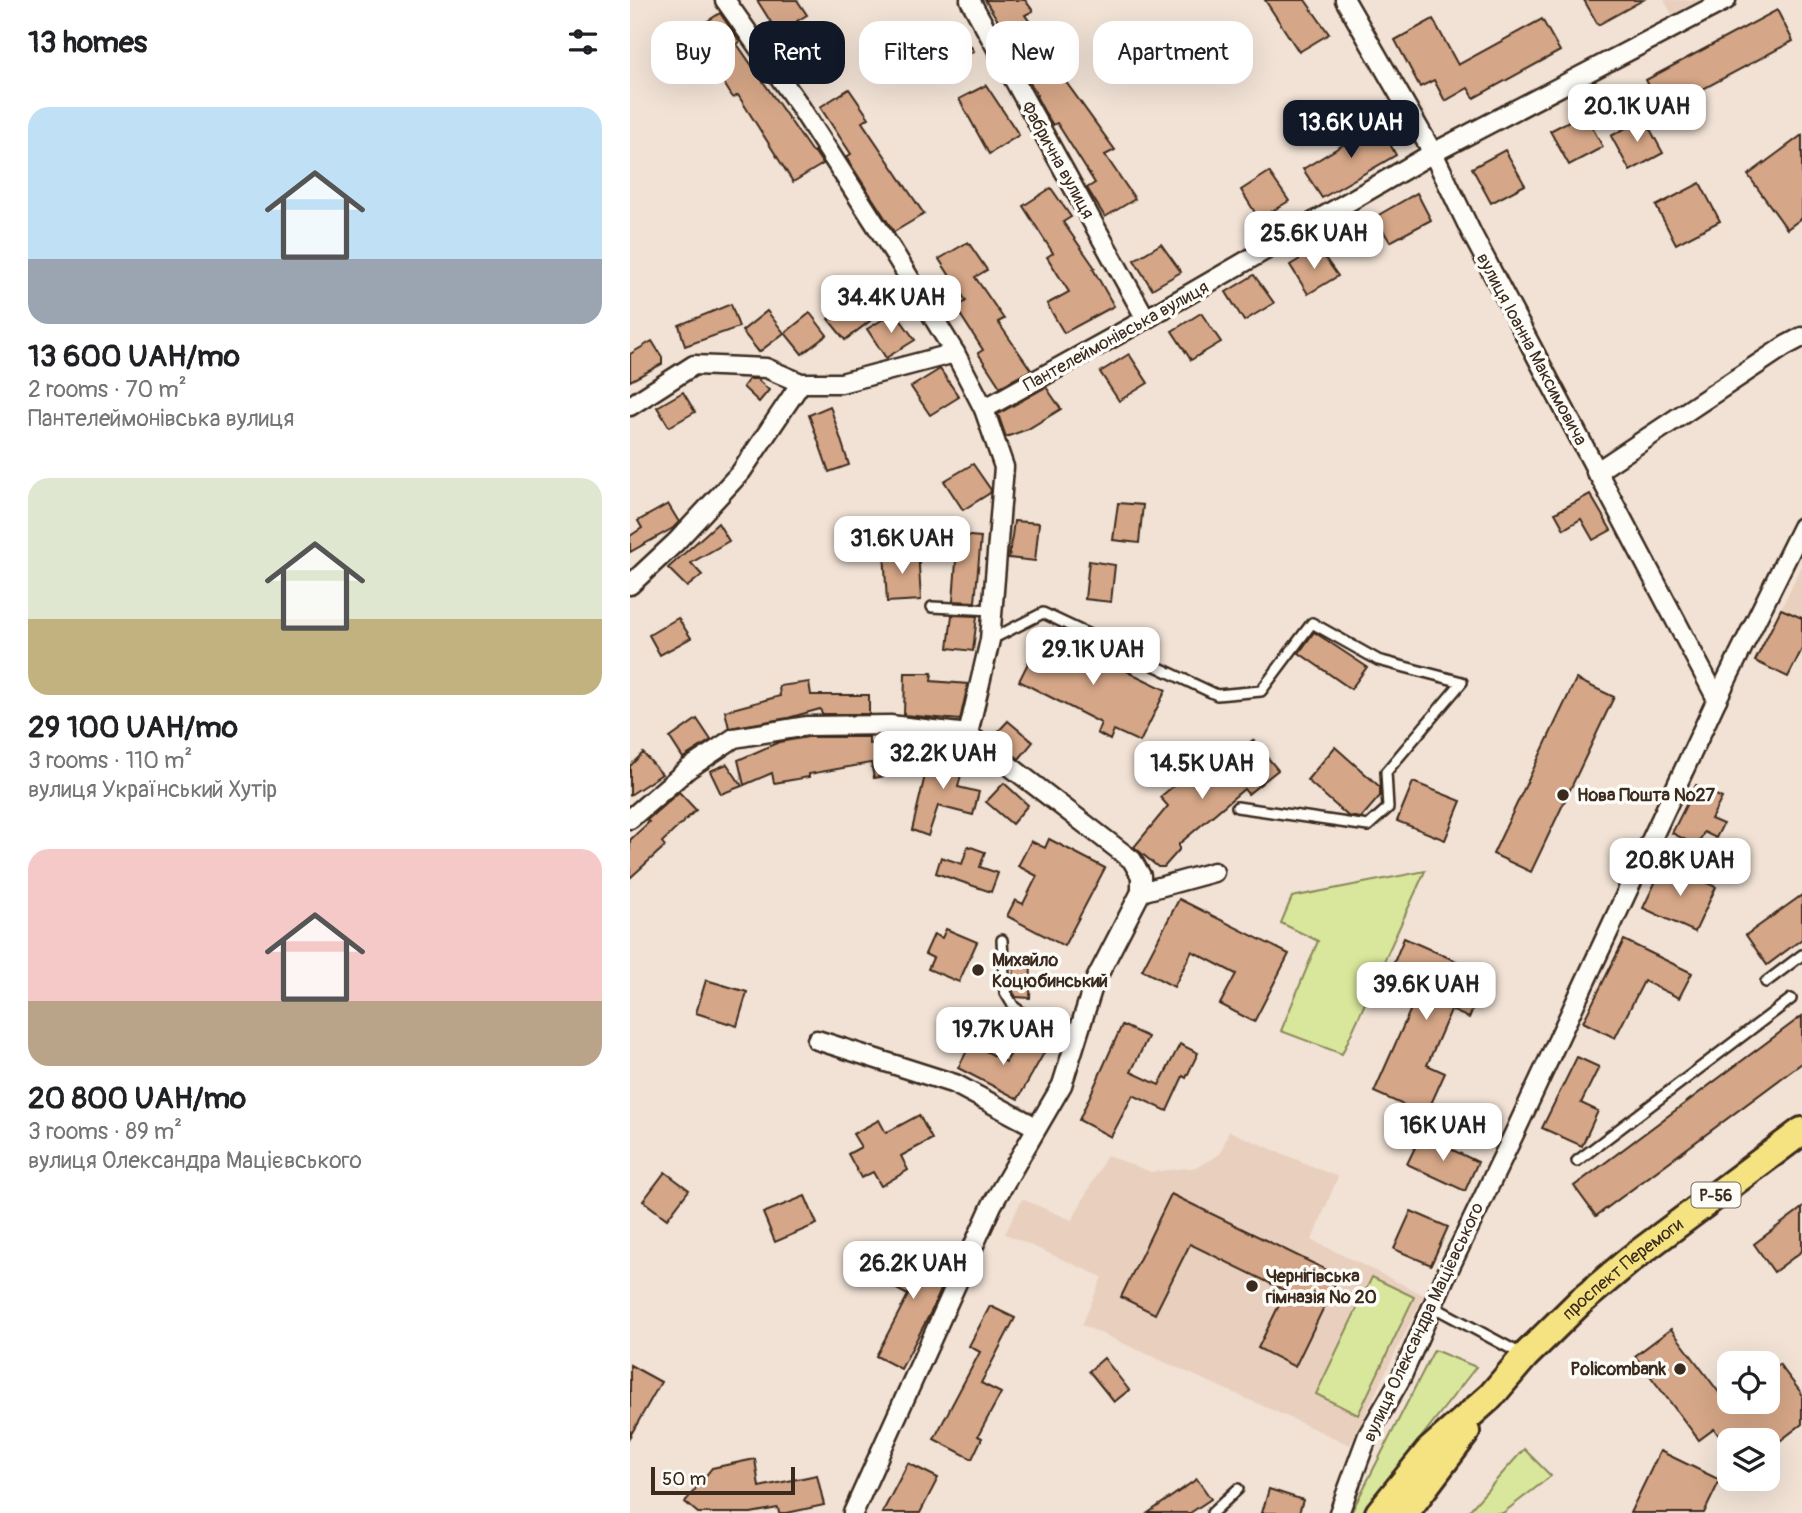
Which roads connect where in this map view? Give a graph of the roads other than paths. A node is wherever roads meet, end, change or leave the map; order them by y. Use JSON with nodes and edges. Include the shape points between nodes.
{"nodes":[{"id":1,"x":725,"y":0,"type":"edge"},
{"id":2,"x":970,"y":0,"type":"edge"},
{"id":3,"x":1345,"y":0,"type":"edge"},
{"id":4,"x":1726,"y":0,"type":"edge"},
{"id":5,"x":1433,"y":153,"type":"junction"},
{"id":6,"x":1146,"y":319,"type":"junction"},
{"id":7,"x":1802,"y":337,"type":"edge"},
{"id":8,"x":955,"y":352,"type":"junction"},
{"id":9,"x":801,"y":383,"type":"junction"},
{"id":10,"x":630,"y":406,"type":"edge"},
{"id":11,"x":984,"y":409,"type":"junction"},
{"id":12,"x":1596,"y":472,"type":"junction"},
{"id":13,"x":1802,"y":527,"type":"edge"},
{"id":14,"x":630,"y":585,"type":"edge"},
{"id":15,"x":932,"y":607,"type":"dead end"},
{"id":16,"x":993,"y":610,"type":"junction"},
{"id":17,"x":990,"y":640,"type":"junction"},
{"id":18,"x":1717,"y":699,"type":"junction"},
{"id":19,"x":968,"y":734,"type":"junction"},
{"id":20,"x":1237,"y":807,"type":"dead end"},
{"id":21,"x":630,"y":818,"type":"edge"},
{"id":22,"x":1214,"y":872,"type":"dead end"},
{"id":23,"x":1141,"y":892,"type":"junction"},
{"id":24,"x":1002,"y":940,"type":"dead end"},
{"id":25,"x":1802,"y":955,"type":"edge"},
{"id":26,"x":1766,"y":982,"type":"dead end"},
{"id":27,"x":1791,"y":999,"type":"dead end"},
{"id":28,"x":817,"y":1040,"type":"dead end"},
{"id":29,"x":1073,"y":1050,"type":"junction"},
{"id":30,"x":1036,"y":1127,"type":"junction"},
{"id":31,"x":1802,"y":1131,"type":"edge"},
{"id":32,"x":1577,"y":1161,"type":"dead end"},
{"id":33,"x":1432,"y":1306,"type":"junction"},
{"id":34,"x":1525,"y":1356,"type":"junction"},
{"id":35,"x":1491,"y":1396,"type":"junction"},
{"id":36,"x":1238,"y":1489,"type":"dead end"},
{"id":37,"x":853,"y":1513,"type":"edge"},
{"id":38,"x":1212,"y":1513,"type":"edge"},
{"id":39,"x":1339,"y":1513,"type":"edge"},
{"id":40,"x":1379,"y":1513,"type":"edge"},
{"id":41,"x":1405,"y":1513,"type":"edge"}],
"edges":[{"from":1,"to":8,"type":"street","via":[[797,102]]},
{"from":2,"to":6,"type":"street","name":"Фабрична вулиця"},
{"from":3,"to":5,"type":"street","name":"вулиця Іоанна Максимовича"},
{"from":4,"to":5,"type":"street","name":"Пантелеймонівська вулиця"},
{"from":5,"to":6,"type":"street","name":"Пантелеймонівська вулиця"},
{"from":5,"to":12,"type":"street","name":"вулиця Іоанна Максимовича"},
{"from":6,"to":11,"type":"street","name":"Пантелеймонівська вулиця"},
{"from":7,"to":12,"type":"street"},
{"from":8,"to":9,"type":"street","via":[[841,383]]},
{"from":8,"to":11,"type":"street"},
{"from":9,"to":10,"type":"street","via":[[766,368],[694,365]]},
{"from":9,"to":14,"type":"street","via":[[741,472]]},
{"from":11,"to":16,"type":"street","via":[[1004,467]]},
{"from":12,"to":18,"type":"street","name":"вулиця Іоанна Максимовича"},
{"from":13,"to":18,"type":"street","name":"вулиця Олександра Мацієвського"},
{"from":15,"to":16,"type":"lane"},
{"from":16,"to":17,"type":"street"},
{"from":17,"to":19,"type":"street"},
{"from":17,"to":20,"type":"lane","via":[[1044,613],[1217,695],[1261,691],[1312,622],[1378,660],[1462,682],[1386,772],[1388,808],[1368,826]]},
{"from":18,"to":33,"type":"street","name":"вулиця Олександра Мацієвського"},
{"from":19,"to":21,"type":"street","via":[[890,725],[807,726],[734,738]]},
{"from":19,"to":23,"type":"street","via":[[1132,860],[1141,876]]},
{"from":22,"to":23,"type":"street"},
{"from":23,"to":29,"type":"street","via":[[1094,983]]},
{"from":24,"to":29,"type":"lane","via":[[1005,992],[1014,1007]]},
{"from":25,"to":26,"type":"lane"},
{"from":27,"to":32,"type":"lane"},
{"from":28,"to":30,"type":"street","via":[[955,1084]]},
{"from":29,"to":30,"type":"street","via":[[1062,1085]]},
{"from":30,"to":37,"type":"street","via":[[992,1205]]},
{"from":31,"to":34,"type":"main road","name":"проспект Перемоги","number":"Р-56","via":[[1631,1259]]},
{"from":33,"to":34,"type":"lane"},
{"from":33,"to":39,"type":"street","name":"вулиця Олександра Мацієвського","via":[[1401,1378],[1368,1435]]},
{"from":34,"to":35,"type":"main road","name":"проспект Перемоги","number":"Р-56"},
{"from":35,"to":40,"type":"main road","name":"проспект Перемоги","number":"Р-56","via":[[1429,1451]]},
{"from":35,"to":41,"type":"main road","name":"проспект Перемоги","number":"Р-56"},
{"from":36,"to":38,"type":"lane"}]}
